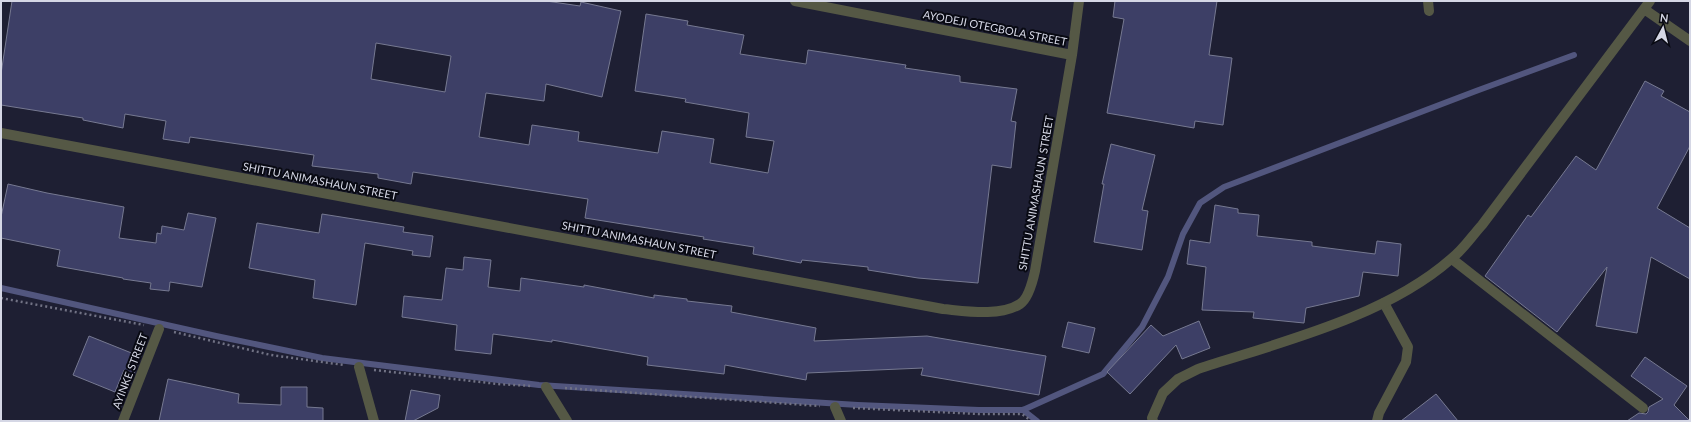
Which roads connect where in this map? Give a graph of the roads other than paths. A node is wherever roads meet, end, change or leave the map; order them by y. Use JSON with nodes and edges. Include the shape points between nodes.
{"nodes":[{"id":1,"x":795,"y":1,"type":"edge"},
{"id":2,"x":1079,"y":1,"type":"edge"},
{"id":3,"x":1647,"y":5,"type":"edge"},
{"id":4,"x":1690,"y":41,"type":"edge"},
{"id":5,"x":1072,"y":55,"type":"junction"},
{"id":6,"x":1,"y":133,"type":"edge"},
{"id":7,"x":1452,"y":258,"type":"junction"},
{"id":8,"x":1384,"y":303,"type":"junction"},
{"id":9,"x":159,"y":329,"type":"road end"},
{"id":10,"x":359,"y":368,"type":"road end"},
{"id":11,"x":546,"y":387,"type":"road end"},
{"id":12,"x":835,"y":407,"type":"road end"},
{"id":13,"x":1643,"y":408,"type":"dead end"},
{"id":14,"x":123,"y":421,"type":"edge"},
{"id":15,"x":374,"y":421,"type":"edge"},
{"id":16,"x":567,"y":421,"type":"edge"},
{"id":17,"x":841,"y":421,"type":"edge"},
{"id":18,"x":1153,"y":421,"type":"edge"},
{"id":19,"x":1377,"y":421,"type":"edge"}],
"edges":[{"from":1,"to":5,"type":"street","name":"AYODEJI OTEGBOLA STREET"},
{"from":2,"to":5,"type":"street","name":"SHITTU ANIMASHAUN STREET"},
{"from":3,"to":4,"type":"street"},
{"from":3,"to":7,"type":"street","via":[[1486,219]]},
{"from":5,"to":6,"type":"street","name":"SHITTU ANIMASHAUN STREET","via":[[1036,271],[1030,289],[1020,304],[1003,310],[979,313],[935,308]]},
{"from":7,"to":8,"type":"street","via":[[1419,284]]},
{"from":7,"to":13,"type":"street"},
{"from":8,"to":18,"type":"street","via":[[1344,320],[1178,379],[1163,393]]},
{"from":8,"to":19,"type":"street","via":[[1408,347],[1408,354]]},
{"from":9,"to":14,"type":"street","name":"AYINKE STREET"},
{"from":10,"to":15,"type":"street"},
{"from":11,"to":16,"type":"street"},
{"from":12,"to":17,"type":"street"}]}
